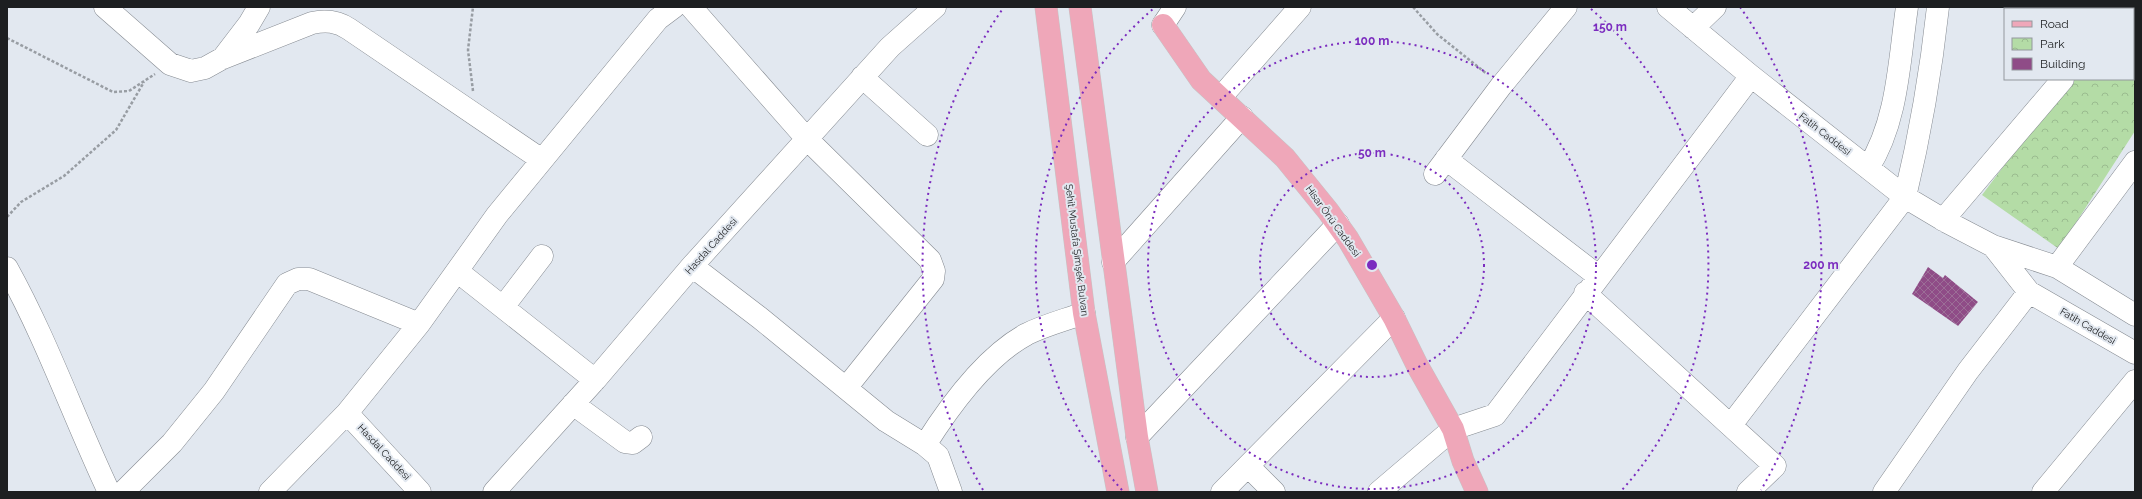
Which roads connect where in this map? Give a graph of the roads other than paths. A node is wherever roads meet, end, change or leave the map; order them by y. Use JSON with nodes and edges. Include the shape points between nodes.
{"nodes":[{"id":1,"x":106,"y":7,"type":"edge"},
{"id":2,"x":259,"y":7,"type":"edge"},
{"id":3,"x":674,"y":7,"type":"edge"},
{"id":4,"x":692,"y":7,"type":"edge"},
{"id":5,"x":934,"y":7,"type":"edge"},
{"id":6,"x":1046,"y":7,"type":"edge"},
{"id":7,"x":1080,"y":7,"type":"edge"},
{"id":8,"x":1300,"y":7,"type":"edge"},
{"id":9,"x":1566,"y":7,"type":"edge"},
{"id":10,"x":1668,"y":7,"type":"edge"},
{"id":11,"x":1715,"y":7,"type":"edge"},
{"id":12,"x":1907,"y":7,"type":"edge"},
{"id":13,"x":1938,"y":7,"type":"edge"},
{"id":14,"x":1169,"y":16,"type":"edge"},
{"id":15,"x":1693,"y":28,"type":"junction"},
{"id":16,"x":223,"y":58,"type":"junction"},
{"id":17,"x":1751,"y":76,"type":"junction"},
{"id":18,"x":862,"y":77,"type":"junction"},
{"id":19,"x":2062,"y":80,"type":"edge"},
{"id":20,"x":1221,"y":98,"type":"junction"},
{"id":21,"x":1242,"y":117,"type":"junction"},
{"id":22,"x":927,"y":135,"type":"dead end"},
{"id":23,"x":807,"y":139,"type":"junction"},
{"id":24,"x":542,"y":160,"type":"junction"},
{"id":25,"x":2135,"y":162,"type":"edge"},
{"id":26,"x":1868,"y":168,"type":"junction"},
{"id":27,"x":1905,"y":198,"type":"junction"},
{"id":28,"x":1943,"y":220,"type":"junction"},
{"id":29,"x":1338,"y":224,"type":"junction"},
{"id":30,"x":1993,"y":246,"type":"junction"},
{"id":31,"x":542,"y":256,"type":"dead end"},
{"id":32,"x":1114,"y":262,"type":"junction"},
{"id":33,"x":692,"y":266,"type":"junction"},
{"id":34,"x":2057,"y":267,"type":"junction"},
{"id":35,"x":7,"y":268,"type":"edge"},
{"id":36,"x":457,"y":271,"type":"junction"},
{"id":37,"x":1592,"y":285,"type":"junction"},
{"id":38,"x":2029,"y":292,"type":"junction"},
{"id":39,"x":503,"y":307,"type":"junction"},
{"id":40,"x":1084,"y":313,"type":"junction"},
{"id":41,"x":2135,"y":315,"type":"edge"},
{"id":42,"x":1394,"y":318,"type":"junction"},
{"id":43,"x":418,"y":324,"type":"junction"},
{"id":44,"x":2135,"y":353,"type":"edge"},
{"id":45,"x":595,"y":380,"type":"junction"},
{"id":46,"x":2135,"y":381,"type":"edge"},
{"id":47,"x":846,"y":388,"type":"junction"},
{"id":48,"x":572,"y":404,"type":"junction"},
{"id":49,"x":347,"y":413,"type":"junction"},
{"id":50,"x":1731,"y":426,"type":"junction"},
{"id":51,"x":1453,"y":429,"type":"junction"},
{"id":52,"x":641,"y":437,"type":"dead end"},
{"id":53,"x":1136,"y":437,"type":"junction"},
{"id":54,"x":925,"y":445,"type":"junction"},
{"id":55,"x":1248,"y":466,"type":"junction"},
{"id":56,"x":109,"y":492,"type":"edge"},
{"id":57,"x":123,"y":492,"type":"edge"},
{"id":58,"x":270,"y":492,"type":"edge"},
{"id":59,"x":420,"y":492,"type":"edge"},
{"id":60,"x":494,"y":492,"type":"edge"},
{"id":61,"x":952,"y":492,"type":"edge"},
{"id":62,"x":1118,"y":492,"type":"edge"},
{"id":63,"x":1147,"y":492,"type":"edge"},
{"id":64,"x":1222,"y":492,"type":"edge"},
{"id":65,"x":1274,"y":492,"type":"edge"},
{"id":66,"x":1379,"y":492,"type":"edge"},
{"id":67,"x":1477,"y":492,"type":"edge"},
{"id":68,"x":1748,"y":492,"type":"edge"},
{"id":69,"x":1884,"y":492,"type":"edge"},
{"id":70,"x":2043,"y":492,"type":"edge"}],
"edges":[{"from":1,"to":16,"type":"street","via":[[162,57],[179,68],[198,70]]},
{"from":2,"to":16,"type":"street"},
{"from":3,"to":24,"type":"street","via":[[658,19]]},
{"from":4,"to":23,"type":"street"},
{"from":5,"to":18,"type":"street","name":"Hasdal Caddesi"},
{"from":6,"to":40,"type":"main road","name":"Şehit Mustafa Şimşek Bulvarı"},
{"from":7,"to":32,"type":"main road"},
{"from":8,"to":20,"type":"street"},
{"from":9,"to":37,"type":"street","via":[[1440,166]]},
{"from":10,"to":15,"type":"street","name":"Fatih Caddesi"},
{"from":11,"to":15,"type":"street"},
{"from":12,"to":26,"type":"street","via":[[1891,115],[1881,145]]},
{"from":13,"to":27,"type":"street","via":[[1917,144]]},
{"from":14,"to":20,"type":"main road","name":"Hisar Önü Caddesi","via":[[1201,80]]},
{"from":15,"to":17,"type":"street","name":"Fatih Caddesi"},
{"from":16,"to":24,"type":"street","via":[[312,23],[338,23]]},
{"from":17,"to":26,"type":"street","name":"Fatih Caddesi"},
{"from":17,"to":37,"type":"street"},
{"from":18,"to":22,"type":"street"},
{"from":18,"to":23,"type":"street","name":"Hasdal Caddesi"},
{"from":19,"to":28,"type":"street"},
{"from":20,"to":21,"type":"main road","name":"Hisar Önü Caddesi"},
{"from":21,"to":29,"type":"main road","name":"Hisar Önü Caddesi","via":[[1285,158]]},
{"from":21,"to":32,"type":"street"},
{"from":23,"to":33,"type":"street","name":"Hasdal Caddesi"},
{"from":23,"to":47,"type":"street","via":[[930,260],[934,271],[933,279]]},
{"from":24,"to":36,"type":"street","via":[[497,215]]},
{"from":25,"to":34,"type":"street"},
{"from":26,"to":27,"type":"street","name":"Fatih Caddesi"},
{"from":27,"to":28,"type":"street","name":"Fatih Caddesi"},
{"from":27,"to":50,"type":"street"},
{"from":28,"to":30,"type":"street","name":"Fatih Caddesi"},
{"from":29,"to":42,"type":"main road","name":"Hisar Önü Caddesi","via":[[1367,268]]},
{"from":29,"to":53,"type":"street"},
{"from":30,"to":34,"type":"street","name":"Fatih Caddesi"},
{"from":30,"to":38,"type":"street","name":"Fatih Caddesi"},
{"from":31,"to":39,"type":"street"},
{"from":32,"to":53,"type":"main road"},
{"from":33,"to":45,"type":"street","name":"Hasdal Caddesi"},
{"from":33,"to":47,"type":"street"},
{"from":34,"to":41,"type":"street","name":"Fatih Caddesi"},
{"from":35,"to":56,"type":"street","via":[[38,328]]},
{"from":36,"to":39,"type":"street"},
{"from":36,"to":43,"type":"street"},
{"from":37,"to":50,"type":"street"},
{"from":37,"to":51,"type":"street","via":[[1494,415]]},
{"from":38,"to":44,"type":"street","name":"Fatih Caddesi"},
{"from":38,"to":69,"type":"street","via":[[1968,371]]},
{"from":39,"to":45,"type":"street"},
{"from":40,"to":54,"type":"street","via":[[1039,329],[1005,349],[949,408]]},
{"from":40,"to":62,"type":"main road","name":"Şehit Mustafa Şimşek Bulvarı"},
{"from":42,"to":51,"type":"main road","name":"Hisar Önü Caddesi"},
{"from":42,"to":55,"type":"street"},
{"from":43,"to":49,"type":"street"},
{"from":43,"to":57,"type":"street","via":[[309,279],[298,279],[287,284],[214,391],[172,443]]},
{"from":45,"to":48,"type":"street","name":"Hasdal Caddesi"},
{"from":46,"to":70,"type":"street"},
{"from":47,"to":54,"type":"street","via":[[886,421]]},
{"from":48,"to":52,"type":"street","via":[[625,442],[633,443]]},
{"from":48,"to":60,"type":"street","name":"Hasdal Caddesi"},
{"from":49,"to":58,"type":"street"},
{"from":49,"to":59,"type":"street","name":"Hasdal Caddesi"},
{"from":50,"to":68,"type":"street","via":[[1775,466]]},
{"from":51,"to":66,"type":"street"},
{"from":51,"to":67,"type":"main road","name":"Hisar Önü Caddesi","via":[[1463,461]]},
{"from":53,"to":63,"type":"main road"},
{"from":54,"to":61,"type":"street","via":[[938,456]]},
{"from":55,"to":64,"type":"street"},
{"from":55,"to":65,"type":"street"}]}
